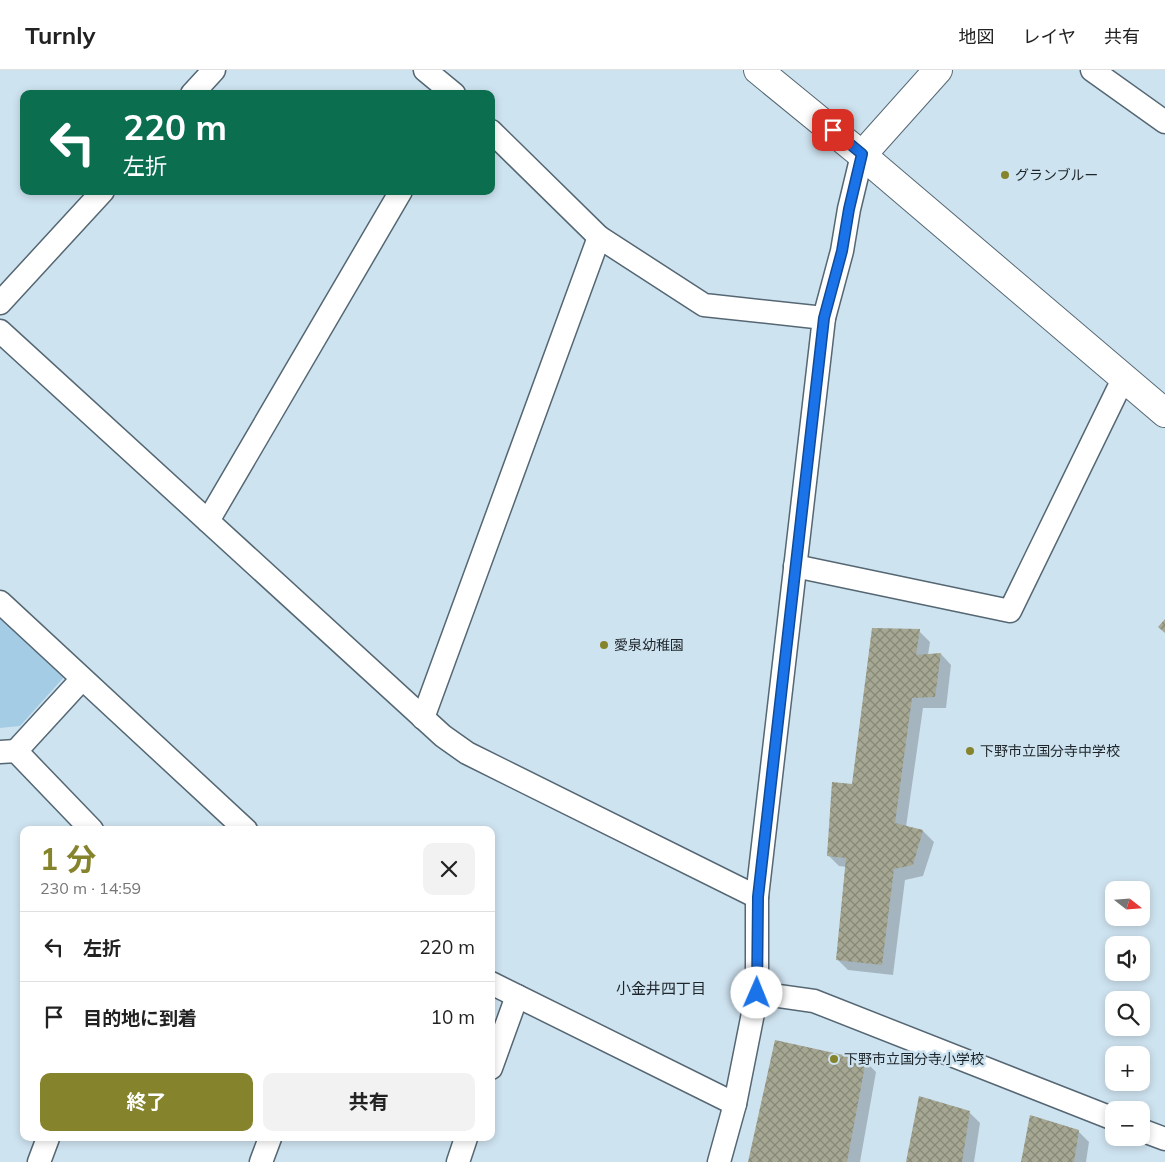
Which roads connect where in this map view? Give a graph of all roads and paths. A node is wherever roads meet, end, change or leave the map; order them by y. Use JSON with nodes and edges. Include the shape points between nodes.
{"nodes":[{"id":1,"x":214,"y":70,"type":"edge"},
{"id":2,"x":425,"y":70,"type":"edge"},
{"id":3,"x":758,"y":70,"type":"edge"},
{"id":4,"x":938,"y":70,"type":"edge"},
{"id":5,"x":1092,"y":70,"type":"edge"},
{"id":6,"x":196,"y":90,"type":"edge"},
{"id":7,"x":449,"y":90,"type":"edge"},
{"id":8,"x":1162,"y":114,"type":"edge"},
{"id":9,"x":495,"y":135,"type":"edge"},
{"id":10,"x":862,"y":154,"type":"junction"},
{"id":11,"x":99,"y":195,"type":"edge"},
{"id":12,"x":399,"y":195,"type":"edge"},
{"id":13,"x":599,"y":237,"type":"junction"},
{"id":14,"x":0,"y":303,"type":"edge"},
{"id":15,"x":824,"y":318,"type":"junction"},
{"id":16,"x":0,"y":332,"type":"edge"},
{"id":17,"x":1124,"y":377,"type":"junction"},
{"id":18,"x":1165,"y":413,"type":"edge"},
{"id":19,"x":208,"y":521,"type":"junction"},
{"id":20,"x":795,"y":566,"type":"junction"},
{"id":21,"x":0,"y":602,"type":"edge"},
{"id":22,"x":82,"y":679,"type":"junction"},
{"id":23,"x":423,"y":718,"type":"junction"},
{"id":24,"x":8,"y":752,"type":"edge"},
{"id":25,"x":88,"y":826,"type":"edge"},
{"id":26,"x":242,"y":826,"type":"edge"},
{"id":27,"x":758,"y":897,"type":"junction"},
{"id":28,"x":495,"y":985,"type":"edge"},
{"id":29,"x":757,"y":993,"type":"junction"},
{"id":30,"x":517,"y":996,"type":"junction"},
{"id":31,"x":495,"y":1057,"type":"edge"},
{"id":32,"x":735,"y":1104,"type":"junction"},
{"id":33,"x":1105,"y":1115,"type":"edge"},
{"id":34,"x":1150,"y":1133,"type":"edge"},
{"id":35,"x":1165,"y":1139,"type":"edge"},
{"id":36,"x":47,"y":1141,"type":"edge"},
{"id":37,"x":269,"y":1141,"type":"edge"},
{"id":38,"x":465,"y":1141,"type":"edge"},
{"id":39,"x":39,"y":1162,"type":"edge"},
{"id":40,"x":261,"y":1162,"type":"edge"},
{"id":41,"x":458,"y":1162,"type":"edge"},
{"id":42,"x":719,"y":1162,"type":"edge"}],
"edges":[{"from":1,"to":6,"type":"street"},
{"from":2,"to":7,"type":"street"},
{"from":3,"to":10,"type":"street"},
{"from":4,"to":10,"type":"street"},
{"from":5,"to":8,"type":"street"},
{"from":9,"to":13,"type":"street"},
{"from":10,"to":15,"type":"street"},
{"from":10,"to":17,"type":"street"},
{"from":11,"to":14,"type":"street"},
{"from":12,"to":19,"type":"street"},
{"from":13,"to":15,"type":"street","via":[[704,305]]},
{"from":13,"to":23,"type":"street"},
{"from":15,"to":20,"type":"street"},
{"from":16,"to":19,"type":"street"},
{"from":17,"to":18,"type":"street"},
{"from":17,"to":20,"type":"street","via":[[1010,611]]},
{"from":19,"to":23,"type":"street"},
{"from":20,"to":27,"type":"street"},
{"from":21,"to":22,"type":"street"},
{"from":22,"to":24,"type":"street"},
{"from":22,"to":26,"type":"street"},
{"from":23,"to":27,"type":"street","via":[[442,736],[467,752]]},
{"from":24,"to":25,"type":"street"},
{"from":27,"to":29,"type":"street"},
{"from":28,"to":30,"type":"street"},
{"from":29,"to":32,"type":"street"},
{"from":29,"to":33,"type":"street","via":[[814,1001]]},
{"from":30,"to":31,"type":"street"},
{"from":30,"to":32,"type":"street"},
{"from":32,"to":42,"type":"street"},
{"from":34,"to":35,"type":"street"},
{"from":36,"to":39,"type":"street"},
{"from":37,"to":40,"type":"street"},
{"from":38,"to":41,"type":"street"}]}
